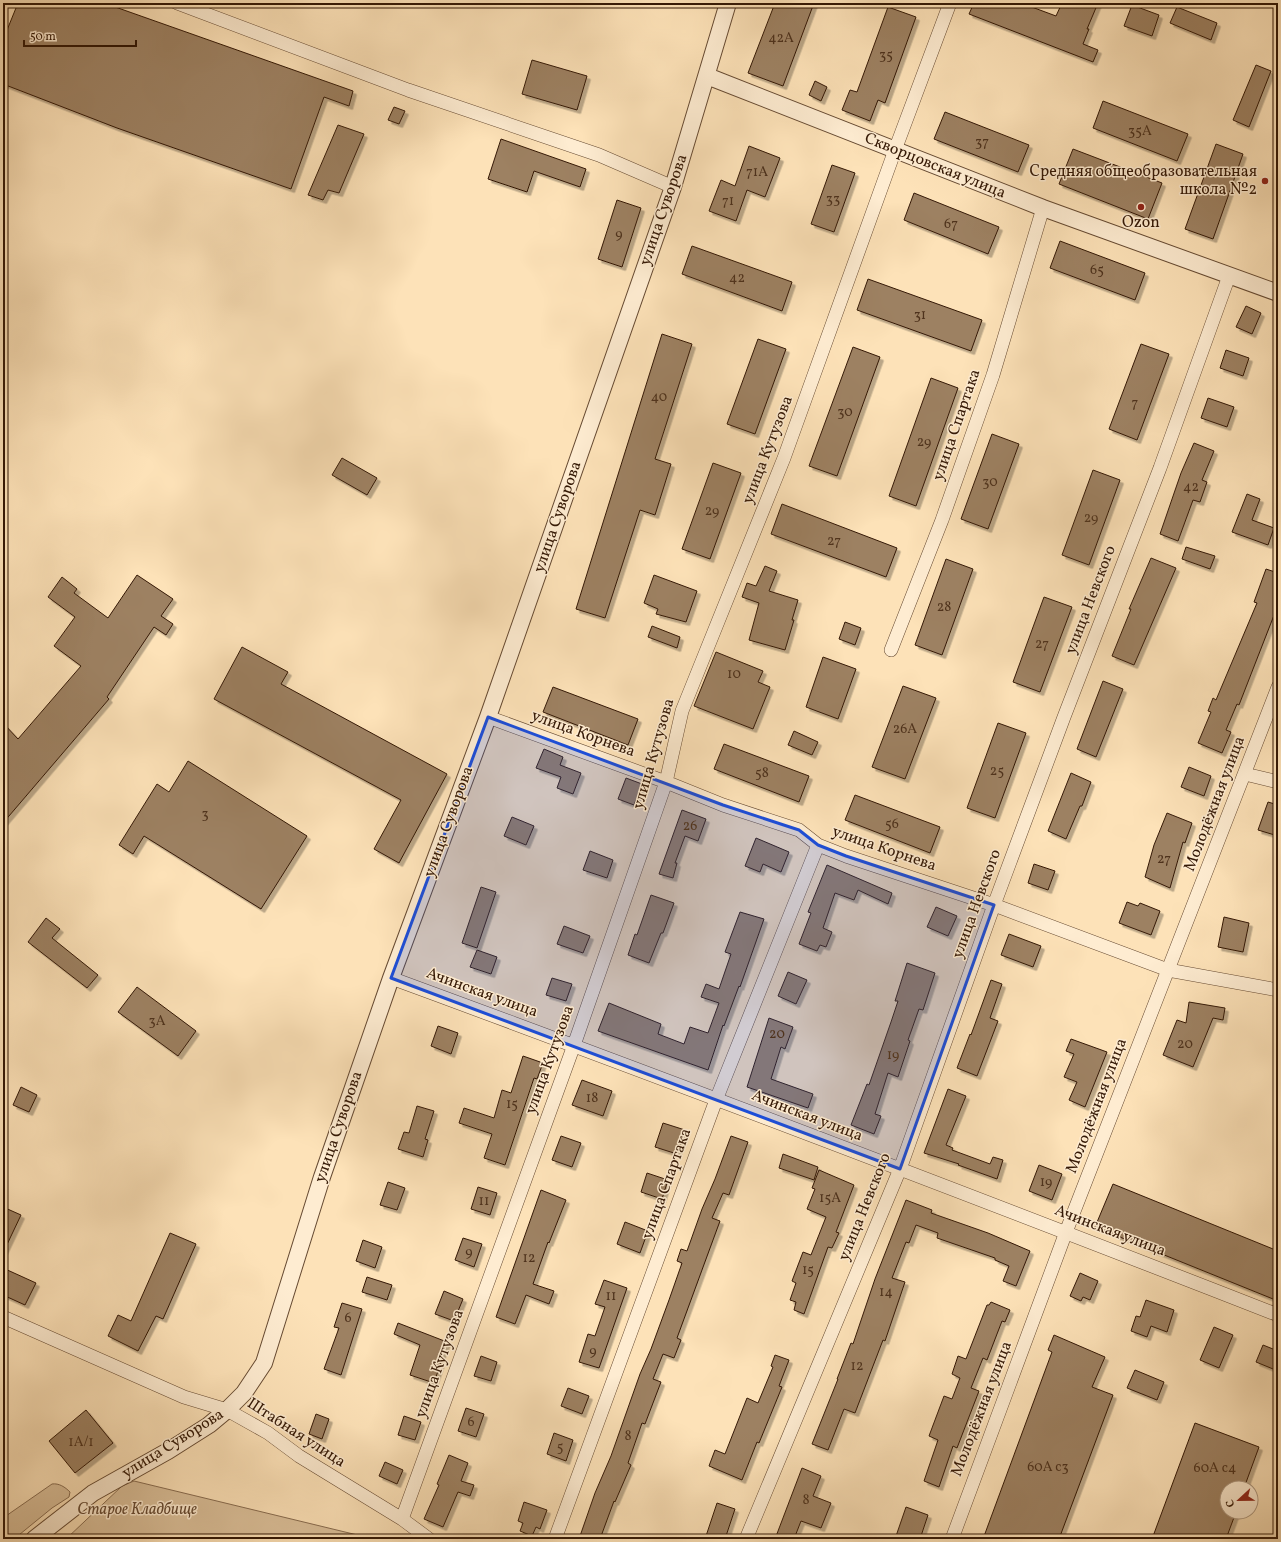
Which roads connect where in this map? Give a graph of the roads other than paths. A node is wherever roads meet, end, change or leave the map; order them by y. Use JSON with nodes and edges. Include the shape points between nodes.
{"nodes":[{"id":1,"x":177,"y":3,"type":"edge"},
{"id":2,"x":728,"y":3,"type":"edge"},
{"id":3,"x":950,"y":3,"type":"edge"},
{"id":4,"x":707,"y":76,"type":"junction"},
{"id":5,"x":895,"y":150,"type":"junction"},
{"id":6,"x":673,"y":187,"type":"junction"},
{"id":7,"x":1043,"y":208,"type":"junction"},
{"id":8,"x":1229,"y":276,"type":"junction"},
{"id":9,"x":1278,"y":293,"type":"edge"},
{"id":10,"x":891,"y":650,"type":"dead end"},
{"id":11,"x":1278,"y":688,"type":"edge"},
{"id":12,"x":488,"y":717,"type":"junction"},
{"id":13,"x":1245,"y":774,"type":"junction"},
{"id":14,"x":666,"y":782,"type":"junction"},
{"id":15,"x":1278,"y":782,"type":"edge"},
{"id":16,"x":818,"y":845,"type":"junction"},
{"id":17,"x":994,"y":904,"type":"junction"},
{"id":18,"x":1168,"y":970,"type":"junction"},
{"id":19,"x":391,"y":978,"type":"junction"},
{"id":20,"x":1278,"y":990,"type":"edge"},
{"id":21,"x":574,"y":1045,"type":"junction"},
{"id":22,"x":716,"y":1100,"type":"junction"},
{"id":23,"x":900,"y":1169,"type":"junction"},
{"id":24,"x":1066,"y":1232,"type":"junction"},
{"id":25,"x":1278,"y":1315,"type":"edge"},
{"id":26,"x":3,"y":1317,"type":"edge"},
{"id":27,"x":227,"y":1410,"type":"junction"},
{"id":28,"x":402,"y":1519,"type":"junction"},
{"id":29,"x":34,"y":1539,"type":"edge"},
{"id":30,"x":429,"y":1539,"type":"edge"},
{"id":31,"x":555,"y":1539,"type":"edge"},
{"id":32,"x":746,"y":1539,"type":"edge"},
{"id":33,"x":952,"y":1539,"type":"edge"}],
"edges":[{"from":1,"to":6,"type":"street","via":[[408,90],[600,155]]},
{"from":2,"to":4,"type":"street","name":"улица Суворова"},
{"from":3,"to":5,"type":"street","name":"улица Кутузова"},
{"from":4,"to":5,"type":"street","name":"Скворцовская улица"},
{"from":4,"to":6,"type":"street","name":"улица Суворова"},
{"from":5,"to":7,"type":"street","name":"Скворцовская улица"},
{"from":5,"to":14,"type":"street","name":"улица Кутузова","via":[[784,458],[682,711]]},
{"from":6,"to":12,"type":"street","name":"улица Суворова"},
{"from":7,"to":8,"type":"street","name":"Скворцовская улица"},
{"from":7,"to":10,"type":"street","name":"улица Спартака","via":[[993,375],[942,520]]},
{"from":8,"to":9,"type":"street","name":"Скворцовская улица"},
{"from":8,"to":17,"type":"street","name":"улица Невского","via":[[1160,468]]},
{"from":11,"to":13,"type":"street","name":"Молодёжная улица"},
{"from":12,"to":14,"type":"street","name":"улица Корнева"},
{"from":12,"to":19,"type":"street","name":"улица Суворова"},
{"from":13,"to":15,"type":"street"},
{"from":13,"to":18,"type":"street","name":"Молодёжная улица"},
{"from":14,"to":16,"type":"street","name":"улица Корнева","via":[[723,805],[799,830]]},
{"from":14,"to":21,"type":"street","name":"улица Кутузова"},
{"from":16,"to":17,"type":"street","name":"улица Корнева"},
{"from":16,"to":22,"type":"street","name":"улица Спартака"},
{"from":17,"to":18,"type":"street","name":"улица Корнева"},
{"from":17,"to":23,"type":"street","name":"улица Невского"},
{"from":18,"to":20,"type":"street","name":"улица Корнева"},
{"from":18,"to":24,"type":"street","name":"Молодёжная улица"},
{"from":19,"to":21,"type":"street","name":"Ачинская улица"},
{"from":19,"to":27,"type":"street","name":"улица Суворова","via":[[322,1177],[264,1363],[244,1393]]},
{"from":21,"to":22,"type":"street","name":"Ачинская улица"},
{"from":21,"to":28,"type":"street","name":"улица Кутузова"},
{"from":22,"to":23,"type":"street","name":"Ачинская улица"},
{"from":22,"to":31,"type":"street","name":"улица Спартака"},
{"from":23,"to":24,"type":"street","name":"Ачинская улица"},
{"from":23,"to":32,"type":"street","name":"улица Невского"},
{"from":24,"to":25,"type":"street","name":"Ачинская улица"},
{"from":24,"to":33,"type":"street","name":"Молодёжная улица"},
{"from":26,"to":27,"type":"street","name":"Штабная улица","via":[[184,1397]]},
{"from":27,"to":28,"type":"street","name":"Штабная улица","via":[[268,1433],[299,1456]]},
{"from":27,"to":29,"type":"street","name":"улица Суворова","via":[[209,1425],[168,1451],[93,1493]]},
{"from":28,"to":30,"type":"street","name":"Штабная улица"}]}
